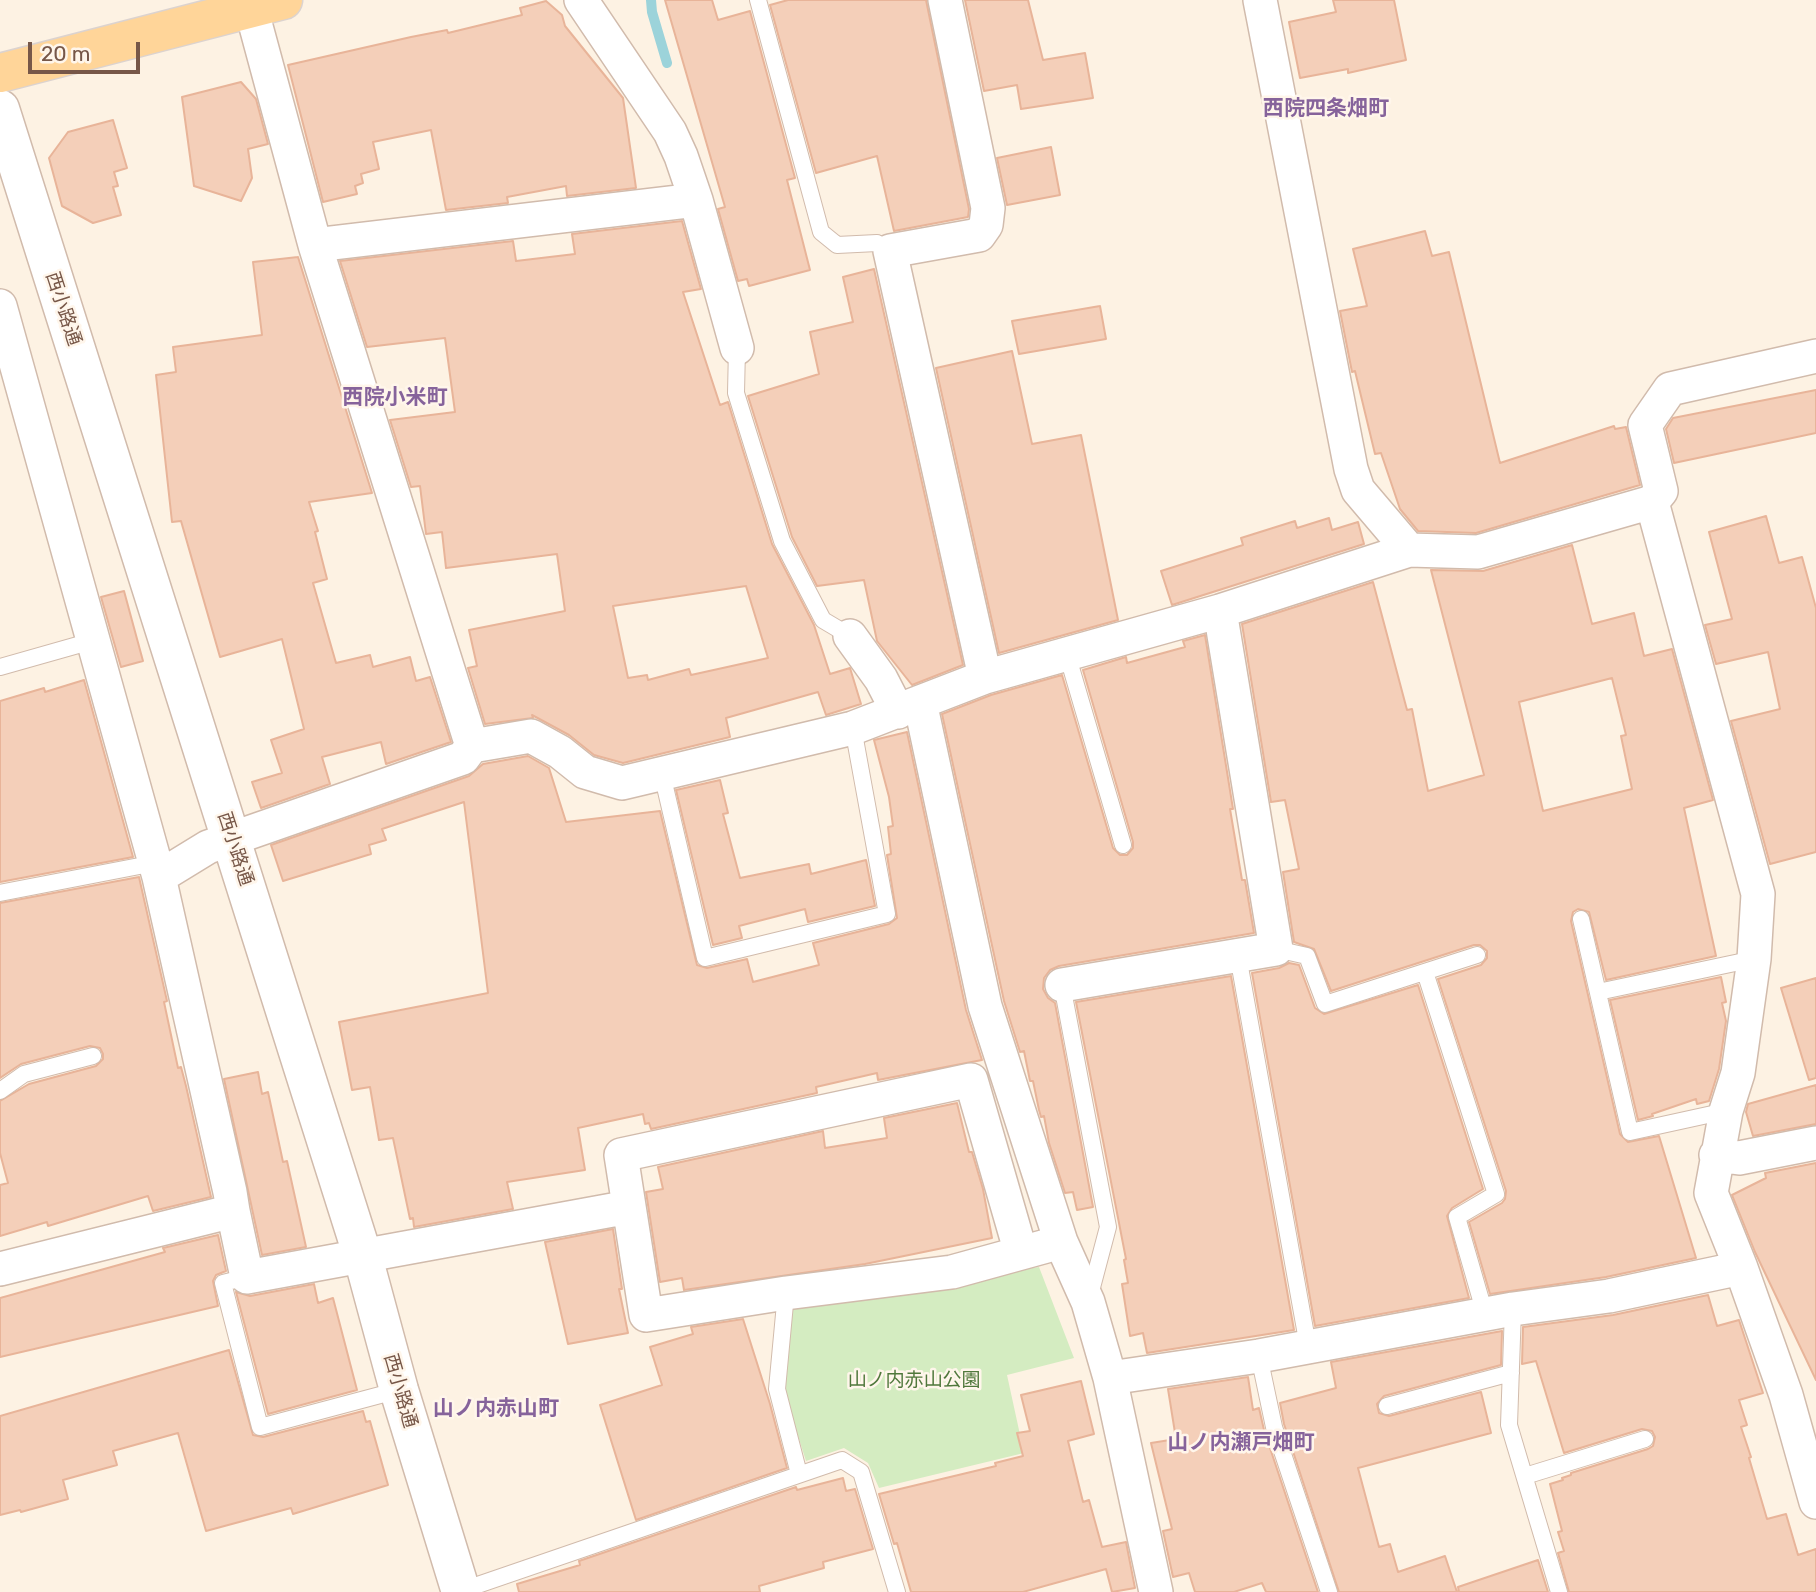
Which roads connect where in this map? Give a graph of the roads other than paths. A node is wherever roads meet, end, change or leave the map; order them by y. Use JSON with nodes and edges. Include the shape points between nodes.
{"nodes":[{"id":1,"x":581,"y":0,"type":"edge"},
{"id":2,"x":758,"y":0,"type":"edge"},
{"id":3,"x":946,"y":0,"type":"edge"},
{"id":4,"x":1260,"y":0,"type":"edge"},
{"id":5,"x":267,"y":4,"type":"edge"},
{"id":6,"x":0,"y":73,"type":"edge"},
{"id":7,"x":0,"y":109,"type":"edge"},
{"id":8,"x":696,"y":200,"type":"junction"},
{"id":9,"x":315,"y":245,"type":"junction"},
{"id":10,"x":890,"y":251,"type":"junction"},
{"id":11,"x":0,"y":306,"type":"edge"},
{"id":12,"x":737,"y":348,"type":"joint"},
{"id":13,"x":1816,"y":356,"type":"edge"},
{"id":14,"x":1652,"y":502,"type":"junction"},
{"id":15,"x":1409,"y":550,"type":"junction"},
{"id":16,"x":1220,"y":611,"type":"junction"},
{"id":17,"x":850,"y":636,"type":"joint"},
{"id":18,"x":92,"y":642,"type":"junction"},
{"id":19,"x":1068,"y":654,"type":"junction"},
{"id":20,"x":0,"y":667,"type":"edge"},
{"id":21,"x":985,"y":677,"type":"junction"},
{"id":22,"x":909,"y":707,"type":"junction"},
{"id":23,"x":853,"y":728,"type":"junction"},
{"id":24,"x":472,"y":746,"type":"junction"},
{"id":25,"x":662,"y":774,"type":"junction"},
{"id":26,"x":231,"y":839,"type":"junction"},
{"id":27,"x":1123,"y":845,"type":"dead end"},
{"id":28,"x":157,"y":870,"type":"junction"},
{"id":29,"x":0,"y":893,"type":"edge"},
{"id":30,"x":1581,"y":919,"type":"dead end"},
{"id":31,"x":1276,"y":949,"type":"junction"},
{"id":32,"x":1238,"y":956,"type":"junction"},
{"id":33,"x":1478,"y":956,"type":"dead end"},
{"id":34,"x":1754,"y":959,"type":"junction"},
{"id":35,"x":1426,"y":972,"type":"junction"},
{"id":36,"x":1062,"y":985,"type":"joint"},
{"id":37,"x":1598,"y":992,"type":"junction"},
{"id":38,"x":93,"y":1056,"type":"dead end"},
{"id":39,"x":0,"y":1091,"type":"edge"},
{"id":40,"x":1726,"y":1111,"type":"junction"},
{"id":41,"x":1816,"y":1143,"type":"edge"},
{"id":42,"x":1716,"y":1155,"type":"junction"},
{"id":43,"x":629,"y":1207,"type":"junction"},
{"id":44,"x":233,"y":1211,"type":"junction"},
{"id":45,"x":1038,"y":1248,"type":"junction"},
{"id":46,"x":363,"y":1257,"type":"junction"},
{"id":47,"x":1741,"y":1268,"type":"junction"},
{"id":48,"x":0,"y":1269,"type":"edge"},
{"id":49,"x":247,"y":1277,"type":"junction"},
{"id":50,"x":786,"y":1293,"type":"junction"},
{"id":51,"x":1088,"y":1302,"type":"junction"},
{"id":52,"x":1499,"y":1312,"type":"junction"},
{"id":53,"x":1308,"y":1346,"type":"junction"},
{"id":54,"x":1259,"y":1356,"type":"junction"},
{"id":55,"x":1511,"y":1373,"type":"junction"},
{"id":56,"x":1110,"y":1378,"type":"junction"},
{"id":57,"x":399,"y":1390,"type":"junction"},
{"id":58,"x":1387,"y":1406,"type":"dead end"},
{"id":59,"x":1645,"y":1439,"type":"dead end"},
{"id":60,"x":1809,"y":1441,"type":"edge"},
{"id":61,"x":799,"y":1474,"type":"junction"},
{"id":62,"x":1525,"y":1476,"type":"junction"},
{"id":63,"x":1816,"y":1502,"type":"edge"},
{"id":64,"x":460,"y":1592,"type":"edge"},
{"id":65,"x":897,"y":1592,"type":"edge"},
{"id":66,"x":1156,"y":1592,"type":"edge"},
{"id":67,"x":1329,"y":1592,"type":"edge"},
{"id":68,"x":1559,"y":1592,"type":"edge"}],
"edges":[{"from":1,"to":8,"type":"street","via":[[670,132]]},
{"from":2,"to":10,"type":"lane","via":[[821,232],[837,244],[877,243]]},
{"from":3,"to":10,"type":"street","via":[[988,208],[986,225],[979,235]]},
{"from":4,"to":15,"type":"street","via":[[1350,469],[1358,490]]},
{"from":5,"to":6,"type":"main road"},
{"from":5,"to":9,"type":"street"},
{"from":7,"to":26,"type":"street","name":"西小路通"},
{"from":8,"to":9,"type":"street"},
{"from":8,"to":12,"type":"street"},
{"from":9,"to":24,"type":"street"},
{"from":10,"to":21,"type":"street"},
{"from":11,"to":18,"type":"street"},
{"from":12,"to":17,"type":"lane","via":[[736,393],[782,541],[823,620]]},
{"from":13,"to":14,"type":"street","via":[[1670,389],[1646,425],[1661,491]]},
{"from":14,"to":15,"type":"street","via":[[1478,552]]},
{"from":14,"to":34,"type":"street","via":[[1758,894]]},
{"from":15,"to":16,"type":"street"},
{"from":16,"to":19,"type":"street"},
{"from":16,"to":31,"type":"street"},
{"from":17,"to":22,"type":"street","via":[[881,679]]},
{"from":18,"to":20,"type":"lane"},
{"from":18,"to":28,"type":"street"},
{"from":19,"to":21,"type":"street"},
{"from":19,"to":27,"type":"lane"},
{"from":21,"to":22,"type":"street"},
{"from":22,"to":23,"type":"street"},
{"from":22,"to":45,"type":"street","via":[[985,1006]]},
{"from":23,"to":25,"type":"street"},
{"from":23,"to":25,"type":"lane","via":[[887,914],[718,955],[705,958]]},
{"from":24,"to":25,"type":"street","via":[[531,736],[585,772],[622,783]]},
{"from":24,"to":26,"type":"street","via":[[463,758]]},
{"from":26,"to":28,"type":"street"},
{"from":26,"to":46,"type":"street","name":"西小路通"},
{"from":28,"to":29,"type":"lane"},
{"from":28,"to":44,"type":"street"},
{"from":30,"to":37,"type":"lane"},
{"from":31,"to":32,"type":"street"},
{"from":31,"to":35,"type":"lane","via":[[1307,956],[1325,1004]]},
{"from":32,"to":36,"type":"street"},
{"from":32,"to":53,"type":"lane"},
{"from":33,"to":35,"type":"lane"},
{"from":34,"to":37,"type":"lane"},
{"from":34,"to":40,"type":"street","via":[[1738,1073]]},
{"from":35,"to":52,"type":"lane","via":[[1496,1194],[1457,1217]]},
{"from":36,"to":51,"type":"lane","via":[[1108,1227]]},
{"from":37,"to":40,"type":"lane","via":[[1630,1132]]},
{"from":38,"to":39,"type":"lane","via":[[24,1074]]},
{"from":40,"to":42,"type":"street"},
{"from":41,"to":42,"type":"street","via":[[1739,1157]]},
{"from":42,"to":47,"type":"street","via":[[1711,1193]]},
{"from":43,"to":45,"type":"street","via":[[621,1155],[971,1080]]},
{"from":43,"to":46,"type":"street"},
{"from":43,"to":50,"type":"street","via":[[646,1315]]},
{"from":44,"to":48,"type":"street"},
{"from":44,"to":49,"type":"street"},
{"from":45,"to":50,"type":"street","via":[[952,1272]]},
{"from":45,"to":51,"type":"street"},
{"from":46,"to":49,"type":"street"},
{"from":46,"to":57,"type":"street","name":"西小路通"},
{"from":47,"to":52,"type":"street","via":[[1609,1296]]},
{"from":47,"to":60,"type":"street"},
{"from":49,"to":57,"type":"lane","via":[[223,1283],[260,1427]]},
{"from":50,"to":61,"type":"lane","via":[[777,1390]]},
{"from":51,"to":56,"type":"street"},
{"from":52,"to":53,"type":"street"},
{"from":52,"to":55,"type":"lane"},
{"from":53,"to":54,"type":"street"},
{"from":54,"to":56,"type":"street"},
{"from":54,"to":67,"type":"lane","via":[[1274,1427]]},
{"from":55,"to":58,"type":"lane"},
{"from":55,"to":62,"type":"lane","via":[[1510,1425]]},
{"from":56,"to":66,"type":"street"},
{"from":57,"to":64,"type":"street","name":"西小路通"},
{"from":59,"to":62,"type":"lane"},
{"from":60,"to":63,"type":"street"},
{"from":61,"to":64,"type":"lane"},
{"from":61,"to":65,"type":"lane","via":[[842,1460],[861,1472]]},
{"from":62,"to":68,"type":"lane"}]}
